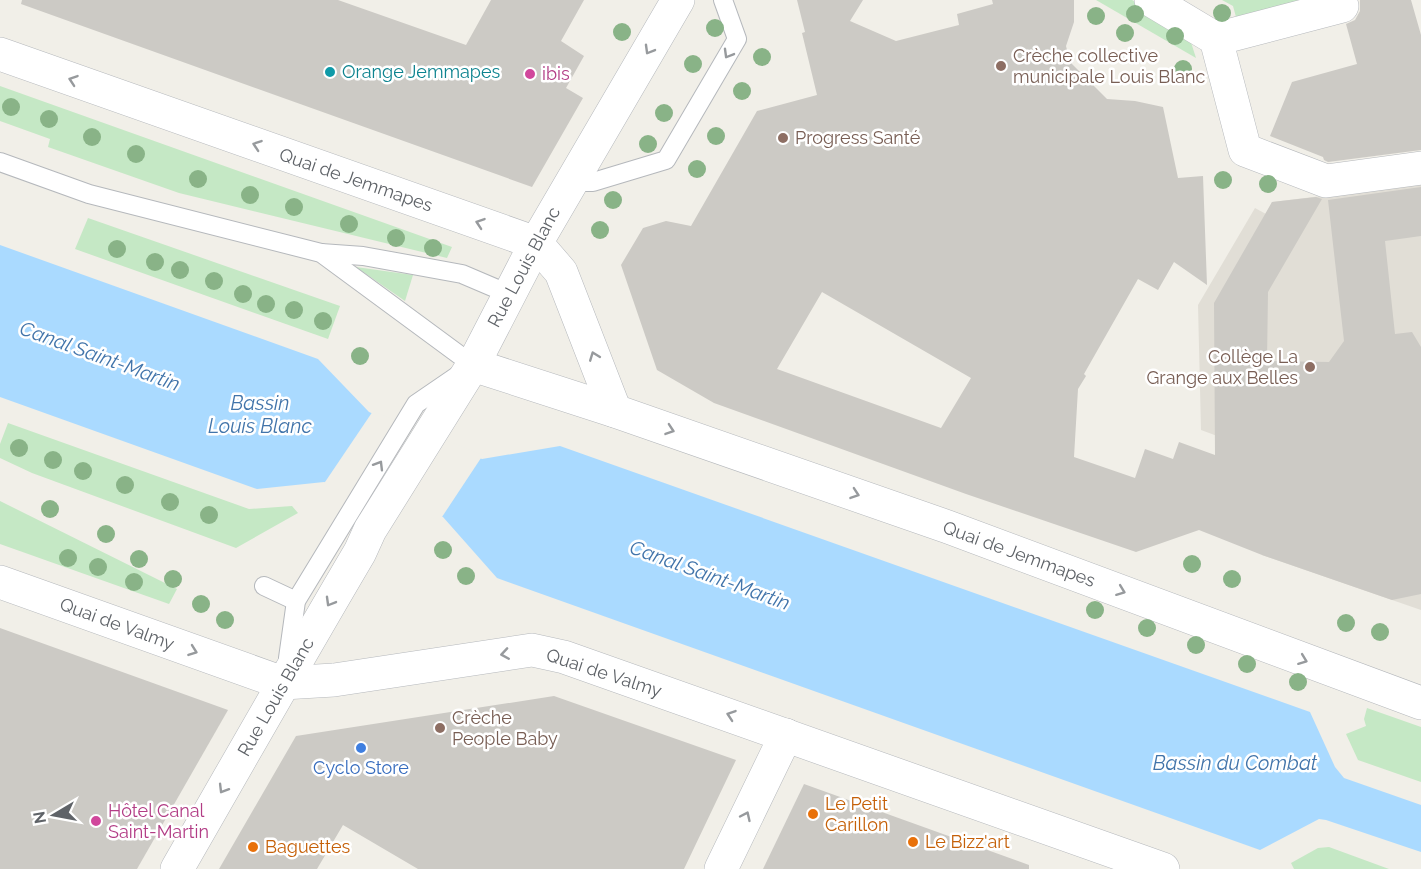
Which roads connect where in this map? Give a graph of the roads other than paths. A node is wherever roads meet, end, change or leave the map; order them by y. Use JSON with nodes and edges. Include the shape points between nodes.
{"nodes":[{"id":1,"x":678,"y":0,"type":"edge"},
{"id":2,"x":723,"y":0,"type":"edge"},
{"id":3,"x":1151,"y":0,"type":"edge"},
{"id":4,"x":1342,"y":6,"type":"dead end"},
{"id":5,"x":1216,"y":39,"type":"junction"},
{"id":6,"x":0,"y":54,"type":"edge"},
{"id":7,"x":0,"y":162,"type":"edge"},
{"id":8,"x":1421,"y":168,"type":"edge"},
{"id":9,"x":571,"y":183,"type":"junction"},
{"id":10,"x":536,"y":243,"type":"junction"},
{"id":11,"x":321,"y":253,"type":"junction"},
{"id":12,"x":509,"y":294,"type":"junction"},
{"id":13,"x":473,"y":365,"type":"junction"},
{"id":14,"x":615,"y":411,"type":"junction"},
{"id":15,"x":362,"y":520,"type":"junction"},
{"id":16,"x":0,"y":582,"type":"edge"},
{"id":17,"x":264,"y":586,"type":"dead end"},
{"id":18,"x":296,"y":601,"type":"junction"},
{"id":19,"x":283,"y":683,"type":"junction"},
{"id":20,"x":1421,"y":703,"type":"edge"},
{"id":21,"x":786,"y":735,"type":"junction"},
{"id":22,"x":1159,"y":868,"type":"edge"},
{"id":23,"x":177,"y":869,"type":"edge"},
{"id":24,"x":721,"y":869,"type":"edge"}],
"edges":[{"from":1,"to":9,"type":"street","name":"Rue Louis Blanc","one_way":true},
{"from":2,"to":9,"type":"lane","one_way":true,"via":[[737,39],[666,160],[593,182]]},
{"from":3,"to":5,"type":"street"},
{"from":4,"to":5,"type":"street"},
{"from":5,"to":8,"type":"street","via":[[1245,150],[1326,181]]},
{"from":10,"to":6,"type":"street","name":"Quai de Jemmapes","one_way":true},
{"from":7,"to":11,"type":"lane","via":[[88,194]]},
{"from":9,"to":10,"type":"street","name":"Rue Louis Blanc"},
{"from":10,"to":12,"type":"street","name":"Rue Louis Blanc"},
{"from":14,"to":10,"type":"street","name":"Quai de Jemmapes","one_way":true,"via":[[561,272]]},
{"from":11,"to":12,"type":"lane","via":[[363,256],[462,274]]},
{"from":11,"to":13,"type":"lane"},
{"from":12,"to":13,"type":"street","name":"Rue Louis Blanc"},
{"from":13,"to":14,"type":"street","name":"Quai de Jemmapes"},
{"from":13,"to":15,"type":"street","name":"Rue Louis Blanc","via":[[429,409]]},
{"from":14,"to":20,"type":"street","name":"Quai de Jemmapes","one_way":true,"via":[[948,527]]},
{"from":15,"to":18,"type":"lane"},
{"from":15,"to":19,"type":"street","name":"Rue Louis Blanc","one_way":true},
{"from":16,"to":19,"type":"street","name":"Quai de Valmy","one_way":true},
{"from":17,"to":18,"type":"lane"},
{"from":18,"to":19,"type":"lane"},
{"from":21,"to":19,"type":"street","name":"Quai de Valmy","one_way":true,"via":[[564,657],[532,650],[334,680]]},
{"from":19,"to":23,"type":"street","name":"Rue Louis Blanc","one_way":true},
{"from":21,"to":22,"type":"street","name":"Quai de Valmy"},
{"from":24,"to":21,"type":"street","one_way":true}]}
